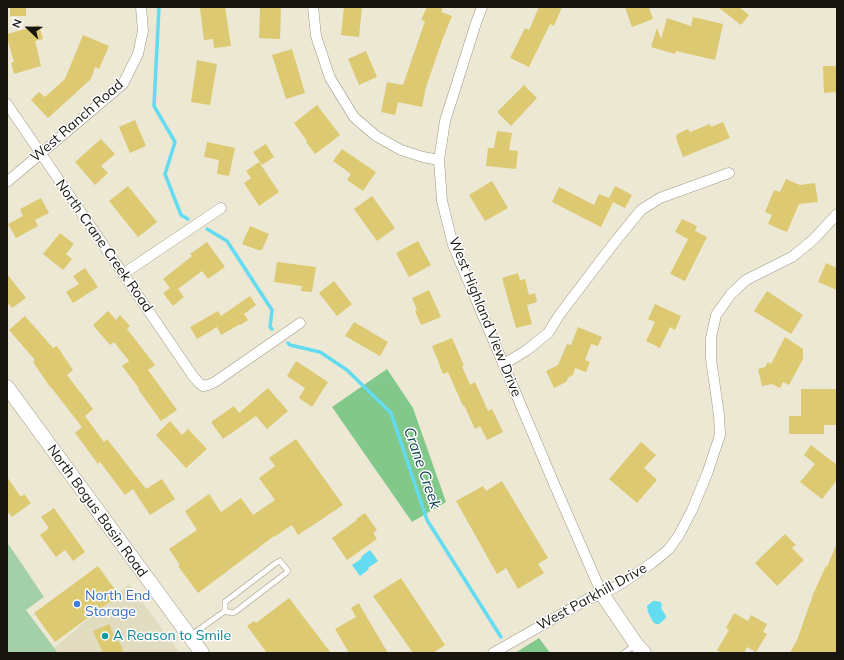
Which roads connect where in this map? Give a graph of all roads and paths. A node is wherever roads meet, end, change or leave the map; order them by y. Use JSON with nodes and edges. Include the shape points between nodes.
{"nodes":[{"id":1,"x":141,"y":7,"type":"edge"},
{"id":2,"x":313,"y":7,"type":"edge"},
{"id":3,"x":482,"y":7,"type":"edge"},
{"id":4,"x":7,"y":104,"type":"edge"},
{"id":5,"x":40,"y":154,"type":"junction"},
{"id":6,"x":439,"y":160,"type":"junction"},
{"id":7,"x":729,"y":173,"type":"dead end"},
{"id":8,"x":7,"y":182,"type":"edge"},
{"id":9,"x":221,"y":208,"type":"dead end"},
{"id":10,"x":837,"y":214,"type":"edge"},
{"id":11,"x":123,"y":274,"type":"junction"},
{"id":12,"x":300,"y":323,"type":"dead end"},
{"id":13,"x":504,"y":364,"type":"junction"},
{"id":14,"x":7,"y":387,"type":"edge"},
{"id":15,"x":602,"y":594,"type":"junction"},
{"id":16,"x":225,"y":610,"type":"junction"},
{"id":17,"x":189,"y":636,"type":"junction"},
{"id":18,"x":640,"y":648,"type":"edge"},
{"id":19,"x":202,"y":653,"type":"edge"},
{"id":20,"x":493,"y":653,"type":"edge"},
{"id":21,"x":624,"y":653,"type":"edge"}],
"edges":[{"from":1,"to":5,"type":"street","name":"West Ranch Road","via":[[143,30],[138,54],[123,84]]},
{"from":2,"to":6,"type":"street","via":[[316,36],[330,78],[354,117],[376,136],[401,150]]},
{"from":3,"to":6,"type":"street","name":"West Highland View Drive","via":[[445,121]]},
{"from":4,"to":5,"type":"street","name":"North Crane Creek Road"},
{"from":5,"to":8,"type":"street","name":"West Ranch Road"},
{"from":5,"to":11,"type":"street","name":"North Crane Creek Road"},
{"from":6,"to":13,"type":"street","name":"West Highland View Drive","via":[[442,201],[453,245]]},
{"from":7,"to":13,"type":"street","via":[[660,198],[641,210],[548,333]]},
{"from":9,"to":11,"type":"street"},
{"from":10,"to":15,"type":"street","name":"West Parkhill Drive","via":[[813,240],[792,256],[746,280],[716,315],[711,338],[711,359],[720,435],[707,474],[692,510],[669,549],[652,563]]},
{"from":11,"to":12,"type":"street","name":"North Crane Creek Road","via":[[193,376],[203,386],[215,382]]},
{"from":13,"to":15,"type":"street","name":"West Highland View Drive"},
{"from":14,"to":17,"type":"street","name":"North Bogus Basin Road"},
{"from":15,"to":18,"type":"street"},
{"from":15,"to":20,"type":"street","name":"West Parkhill Drive","via":[[588,599]]},
{"from":16,"to":16,"type":"lane","via":[[235,612],[288,571],[280,561],[276,563],[225,602]]},
{"from":16,"to":17,"type":"lane"},
{"from":17,"to":19,"type":"street","name":"North Bogus Basin Road"},
{"from":18,"to":21,"type":"lane"}]}
